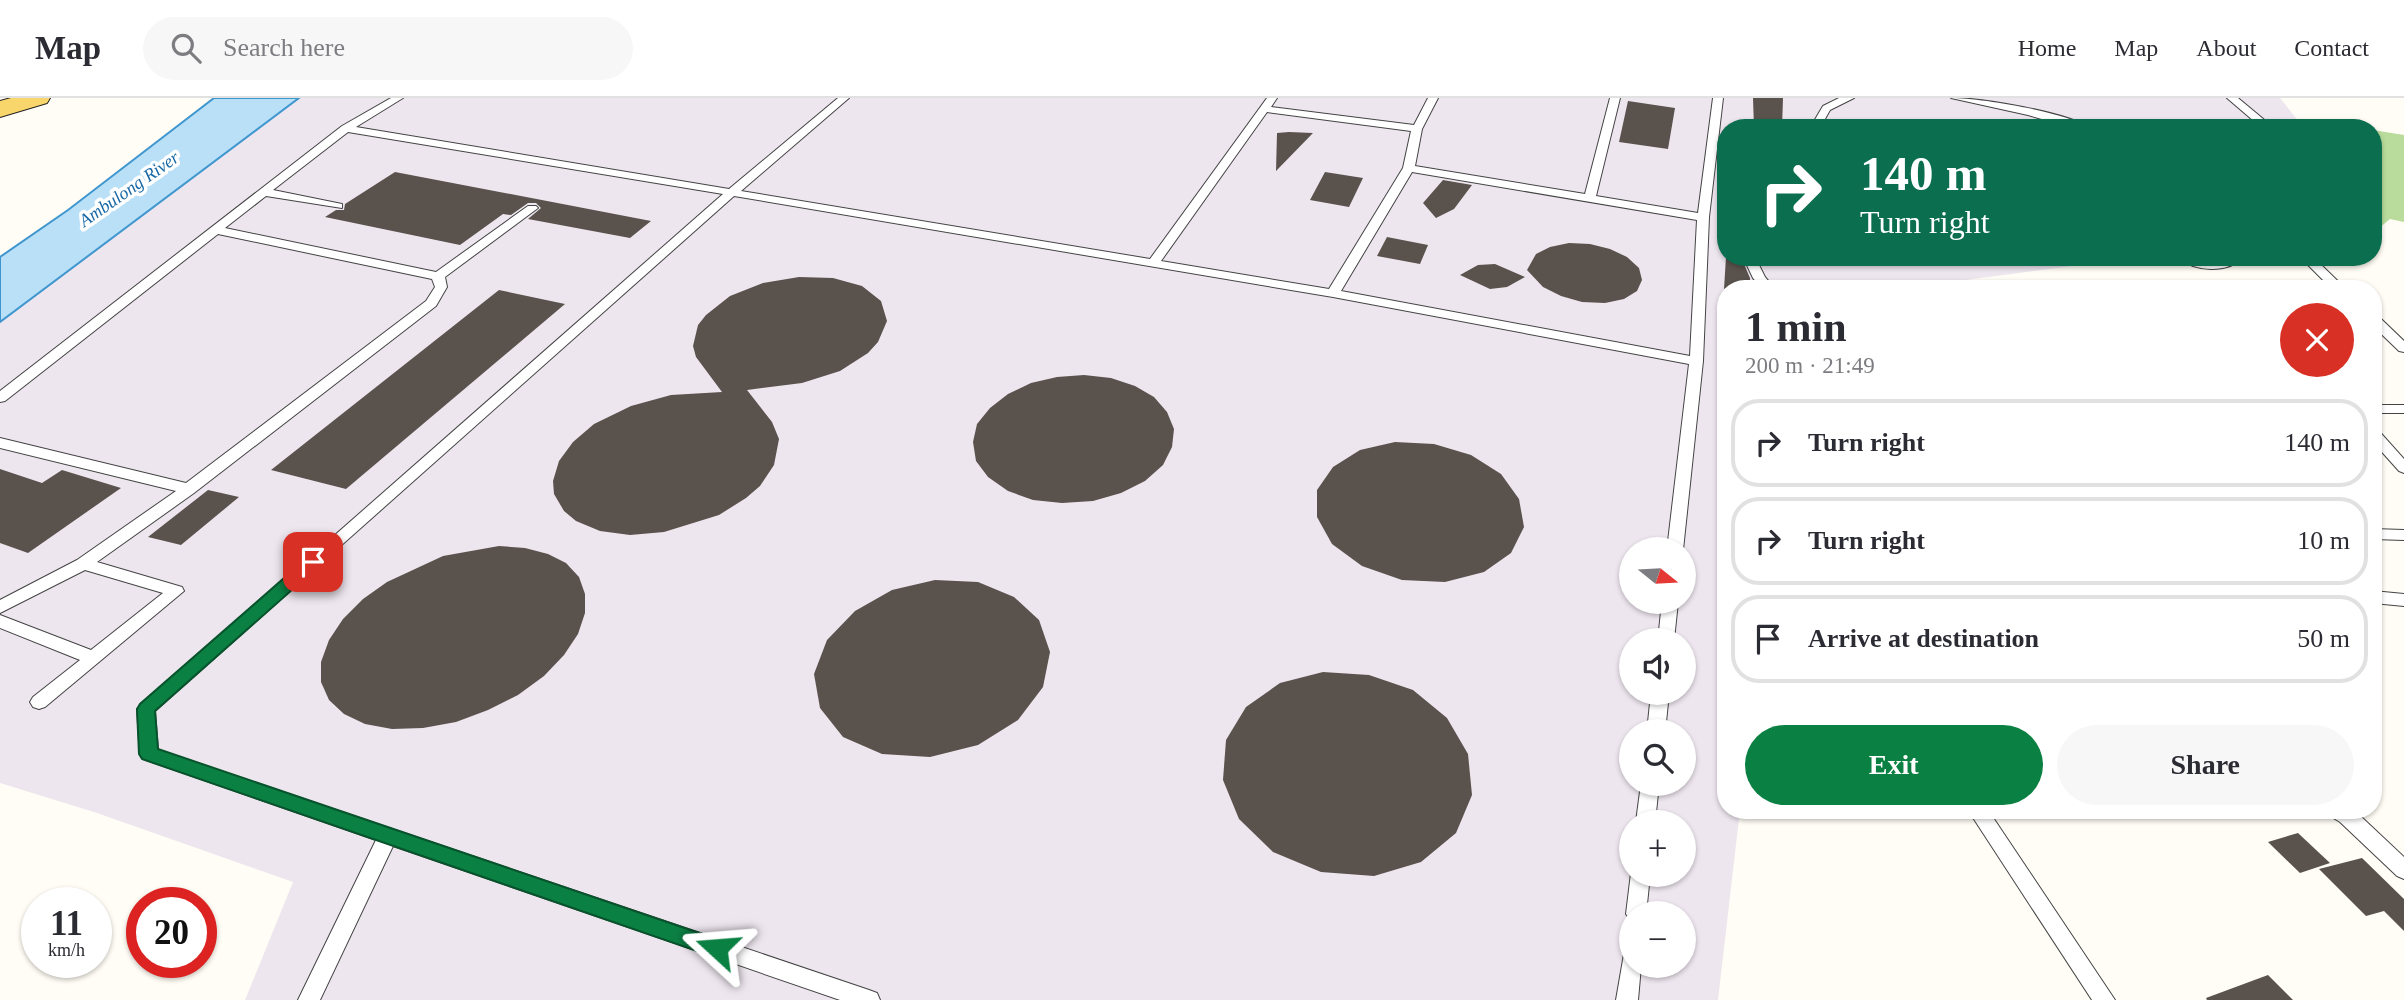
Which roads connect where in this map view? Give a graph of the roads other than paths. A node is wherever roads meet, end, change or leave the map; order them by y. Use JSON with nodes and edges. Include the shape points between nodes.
{"nodes":[{"id":1,"x":38,"y":98,"type":"edge"},
{"id":2,"x":398,"y":98,"type":"edge"},
{"id":3,"x":844,"y":98,"type":"edge"},
{"id":4,"x":1272,"y":98,"type":"edge"},
{"id":5,"x":1433,"y":98,"type":"edge"},
{"id":6,"x":1615,"y":98,"type":"edge"},
{"id":7,"x":1718,"y":98,"type":"edge"},
{"id":8,"x":1849,"y":98,"type":"edge"},
{"id":9,"x":1956,"y":98,"type":"edge"},
{"id":10,"x":2232,"y":98,"type":"edge"},
{"id":11,"x":0,"y":109,"type":"edge"},
{"id":12,"x":1265,"y":109,"type":"junction"},
{"id":13,"x":1817,"y":119,"type":"edge"},
{"id":14,"x":2054,"y":119,"type":"edge"},
{"id":15,"x":2258,"y":119,"type":"edge"},
{"id":16,"x":346,"y":128,"type":"junction"},
{"id":17,"x":1417,"y":129,"type":"junction"},
{"id":18,"x":1409,"y":168,"type":"junction"},
{"id":19,"x":263,"y":192,"type":"junction"},
{"id":20,"x":730,"y":194,"type":"junction"},
{"id":21,"x":1590,"y":198,"type":"junction"},
{"id":22,"x":338,"y":206,"type":"dead end"},
{"id":23,"x":532,"y":208,"type":"dead end"},
{"id":24,"x":1703,"y":217,"type":"junction"},
{"id":25,"x":216,"y":230,"type":"junction"},
{"id":26,"x":1154,"y":262,"type":"junction"},
{"id":27,"x":2316,"y":266,"type":"edge"},
{"id":28,"x":438,"y":276,"type":"junction"},
{"id":29,"x":2330,"y":280,"type":"edge"},
{"id":30,"x":1333,"y":293,"type":"junction"},
{"id":31,"x":2382,"y":327,"type":"edge"},
{"id":32,"x":2404,"y":348,"type":"edge"},
{"id":33,"x":1696,"y":361,"type":"junction"},
{"id":34,"x":0,"y":398,"type":"edge"},
{"id":35,"x":2382,"y":409,"type":"edge"},
{"id":36,"x":2404,"y":409,"type":"edge"},
{"id":37,"x":0,"y":443,"type":"edge"},
{"id":38,"x":2382,"y":443,"type":"edge"},
{"id":39,"x":2404,"y":468,"type":"edge"},
{"id":40,"x":189,"y":489,"type":"junction"},
{"id":41,"x":2382,"y":534,"type":"edge"},
{"id":42,"x":2404,"y":535,"type":"edge"},
{"id":43,"x":1676,"y":537,"type":"edge"},
{"id":44,"x":83,"y":564,"type":"junction"},
{"id":45,"x":2382,"y":598,"type":"edge"},
{"id":46,"x":2404,"y":600,"type":"edge"},
{"id":47,"x":0,"y":607,"type":"edge"},
{"id":48,"x":0,"y":621,"type":"edge"},
{"id":49,"x":93,"y":658,"type":"junction"},
{"id":50,"x":39,"y":702,"type":"dead end"},
{"id":51,"x":1983,"y":819,"type":"edge"},
{"id":52,"x":2350,"y":819,"type":"edge"},
{"id":53,"x":388,"y":836,"type":"junction"},
{"id":54,"x":2404,"y":870,"type":"edge"},
{"id":55,"x":1629,"y":978,"type":"edge"},
{"id":56,"x":309,"y":1000,"type":"edge"},
{"id":57,"x":869,"y":1000,"type":"edge"},
{"id":58,"x":1627,"y":1000,"type":"edge"},
{"id":59,"x":2104,"y":1000,"type":"edge"}],
"edges":[{"from":1,"to":11,"type":"main road"},
{"from":2,"to":16,"type":"lane"},
{"from":3,"to":20,"type":"lane"},
{"from":4,"to":12,"type":"lane"},
{"from":5,"to":17,"type":"lane"},
{"from":6,"to":21,"type":"lane"},
{"from":7,"to":24,"type":"lane"},
{"from":8,"to":13,"type":"lane","via":[[1830,105]]},
{"from":9,"to":14,"type":"lane"},
{"from":10,"to":15,"type":"lane"},
{"from":12,"to":17,"type":"lane"},
{"from":12,"to":26,"type":"lane"},
{"from":16,"to":19,"type":"lane"},
{"from":16,"to":20,"type":"lane"},
{"from":17,"to":18,"type":"lane"},
{"from":18,"to":21,"type":"lane"},
{"from":18,"to":30,"type":"lane"},
{"from":19,"to":22,"type":"lane"},
{"from":19,"to":25,"type":"lane"},
{"from":20,"to":26,"type":"lane"},
{"from":20,"to":53,"type":"lane","via":[[146,709],[149,754]]},
{"from":21,"to":24,"type":"lane"},
{"from":23,"to":28,"type":"lane"},
{"from":24,"to":33,"type":"lane"},
{"from":25,"to":28,"type":"lane"},
{"from":25,"to":34,"type":"lane"},
{"from":26,"to":30,"type":"lane"},
{"from":27,"to":29,"type":"lane"},
{"from":28,"to":40,"type":"lane","via":[[441,287],[431,303]]},
{"from":30,"to":33,"type":"lane"},
{"from":31,"to":32,"type":"lane"},
{"from":33,"to":43,"type":"lane"},
{"from":35,"to":36,"type":"lane"},
{"from":37,"to":40,"type":"lane"},
{"from":38,"to":39,"type":"lane"},
{"from":40,"to":44,"type":"lane"},
{"from":41,"to":42,"type":"lane"},
{"from":44,"to":47,"type":"lane"},
{"from":44,"to":49,"type":"lane","via":[[176,591]]},
{"from":45,"to":46,"type":"lane"},
{"from":48,"to":49,"type":"lane"},
{"from":49,"to":50,"type":"lane"},
{"from":51,"to":59,"type":"lane"},
{"from":52,"to":54,"type":"lane"},
{"from":53,"to":56,"type":"lane"},
{"from":53,"to":57,"type":"lane"},
{"from":55,"to":58,"type":"lane"}]}
